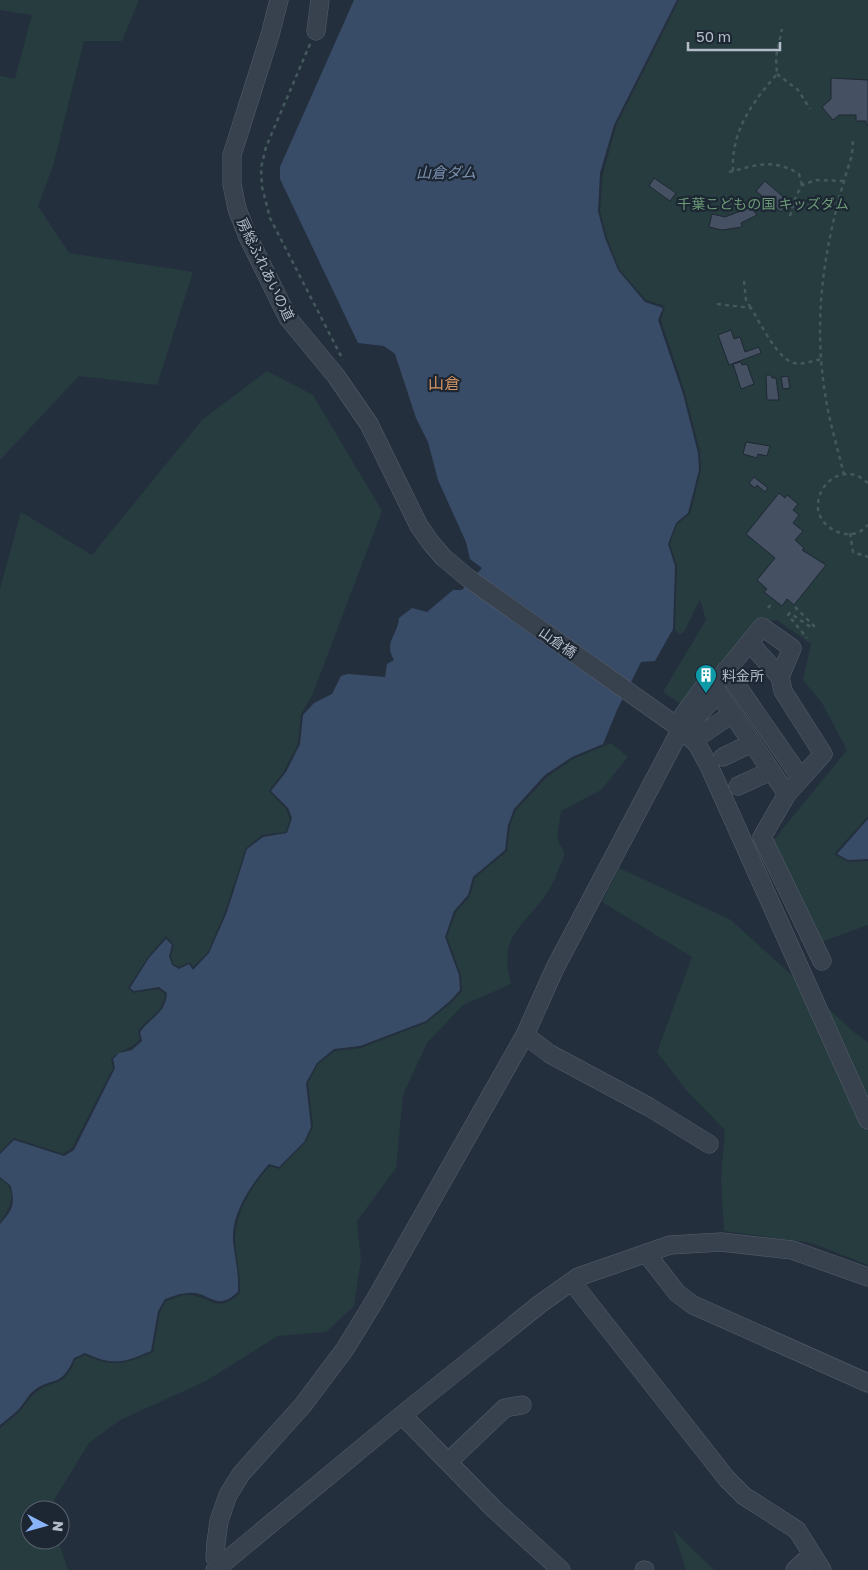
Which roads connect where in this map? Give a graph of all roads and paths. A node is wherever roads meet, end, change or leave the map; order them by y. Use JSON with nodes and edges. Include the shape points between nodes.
{"nodes":[{"id":1,"x":279,"y":0,"type":"edge"},
{"id":2,"x":320,"y":0,"type":"edge"},
{"id":3,"x":782,"y":29,"type":"dead end"},
{"id":4,"x":316,"y":30,"type":"joint"},
{"id":5,"x":778,"y":74,"type":"junction"},
{"id":6,"x":810,"y":109,"type":"dead end"},
{"id":7,"x":853,"y":139,"type":"dead end"},
{"id":8,"x":734,"y":171,"type":"junction"},
{"id":9,"x":729,"y":172,"type":"dead end"},
{"id":10,"x":844,"y":181,"type":"junction"},
{"id":11,"x":802,"y":185,"type":"junction"},
{"id":12,"x":790,"y":216,"type":"dead end"},
{"id":13,"x":744,"y":281,"type":"dead end"},
{"id":14,"x":717,"y":304,"type":"dead end"},
{"id":15,"x":751,"y":308,"type":"junction"},
{"id":16,"x":821,"y":359,"type":"junction"},
{"id":17,"x":348,"y":368,"type":"dead end"},
{"id":18,"x":844,"y":475,"type":"junction"},
{"id":19,"x":868,"y":483,"type":"edge"},
{"id":20,"x":868,"y":525,"type":"edge"},
{"id":21,"x":850,"y":533,"type":"junction"},
{"id":22,"x":868,"y":557,"type":"edge"},
{"id":23,"x":468,"y":578,"type":"joint"},
{"id":24,"x":773,"y":602,"type":"dead end"},
{"id":25,"x":795,"y":606,"type":"dead end"},
{"id":26,"x":768,"y":608,"type":"dead end"},
{"id":27,"x":808,"y":638,"type":"dead end"},
{"id":28,"x":750,"y":643,"type":"junction"},
{"id":29,"x":780,"y":677,"type":"junction"},
{"id":30,"x":718,"y":682,"type":"junction"},
{"id":31,"x":732,"y":714,"type":"junction"},
{"id":32,"x":680,"y":729,"type":"junction"},
{"id":33,"x":704,"y":733,"type":"dead end"},
{"id":34,"x":752,"y":743,"type":"junction"},
{"id":35,"x":723,"y":757,"type":"dead end"},
{"id":36,"x":771,"y":771,"type":"junction"},
{"id":37,"x":801,"y":778,"type":"junction"},
{"id":38,"x":738,"y":786,"type":"dead end"},
{"id":39,"x":786,"y":794,"type":"junction"},
{"id":40,"x":822,"y":961,"type":"dead end"},
{"id":41,"x":524,"y":1035,"type":"junction"},
{"id":42,"x":868,"y":1120,"type":"edge"},
{"id":43,"x":709,"y":1144,"type":"dead end"},
{"id":44,"x":646,"y":1253,"type":"junction"},
{"id":45,"x":868,"y":1277,"type":"edge"},
{"id":46,"x":572,"y":1282,"type":"junction"},
{"id":47,"x":868,"y":1383,"type":"edge"},
{"id":48,"x":522,"y":1405,"type":"dead end"},
{"id":49,"x":402,"y":1415,"type":"junction"},
{"id":50,"x":448,"y":1462,"type":"junction"},
{"id":51,"x":812,"y":1554,"type":"junction"},
{"id":52,"x":218,"y":1568,"type":"edge"},
{"id":53,"x":561,"y":1570,"type":"edge"},
{"id":54,"x":795,"y":1570,"type":"edge"},
{"id":55,"x":822,"y":1570,"type":"edge"}],
"edges":[{"from":1,"to":23,"type":"street","name":"房総ふれあいの道","via":[[232,155],[232,184],[237,209],[288,318],[336,376],[369,424],[423,532],[443,557]]},
{"from":2,"to":4,"type":"street"},
{"from":3,"to":5,"type":"path","via":[[776,57]]},
{"from":4,"to":17,"type":"path","via":[[266,147],[261,168],[262,186],[270,218]]},
{"from":5,"to":6,"type":"path","via":[[798,90]]},
{"from":5,"to":8,"type":"path","via":[[745,116],[735,138]]},
{"from":7,"to":10,"type":"path"},
{"from":8,"to":9,"type":"path"},
{"from":8,"to":11,"type":"path","via":[[764,163],[787,167],[800,174]]},
{"from":10,"to":11,"type":"path","via":[[816,180]]},
{"from":10,"to":16,"type":"path","via":[[823,265],[819,313]]},
{"from":11,"to":12,"type":"path"},
{"from":13,"to":15,"type":"path","via":[[746,300]]},
{"from":14,"to":15,"type":"path"},
{"from":15,"to":16,"type":"path","via":[[781,357],[793,363]]},
{"from":16,"to":18,"type":"path","via":[[825,396]]},
{"from":18,"to":19,"type":"path","via":[[855,475]]},
{"from":18,"to":21,"type":"path","via":[[836,476],[822,488],[817,506],[824,524],[840,534]]},
{"from":20,"to":21,"type":"path","via":[[859,532]]},
{"from":21,"to":22,"type":"path","via":[[853,552]]},
{"from":23,"to":32,"type":"street","name":"山倉橋"},
{"from":24,"to":26,"type":"path"},
{"from":25,"to":27,"type":"path","via":[[814,626],[812,628],[790,613],[788,615]]},
{"from":28,"to":29,"type":"street"},
{"from":28,"to":29,"type":"street","via":[[762,627],[792,648]]},
{"from":28,"to":30,"type":"street"},
{"from":29,"to":37,"type":"street","via":[[782,691],[822,754]]},
{"from":30,"to":31,"type":"street"},
{"from":30,"to":32,"type":"street","via":[[703,688]]},
{"from":30,"to":37,"type":"street"},
{"from":31,"to":33,"type":"street"},
{"from":31,"to":34,"type":"street"},
{"from":32,"to":41,"type":"street","via":[[555,968]]},
{"from":32,"to":42,"type":"street","name":"山倉橋","via":[[697,744],[710,766]]},
{"from":34,"to":35,"type":"street"},
{"from":34,"to":36,"type":"street"},
{"from":36,"to":38,"type":"street"},
{"from":36,"to":39,"type":"street"},
{"from":37,"to":39,"type":"street"},
{"from":39,"to":40,"type":"street","via":[[762,837]]},
{"from":41,"to":43,"type":"street","via":[[550,1054],[649,1107]]},
{"from":41,"to":52,"type":"street","via":[[345,1349],[303,1405],[240,1474],[218,1520],[215,1558]]},
{"from":44,"to":45,"type":"street","via":[[670,1246],[721,1242],[756,1245],[792,1250]]},
{"from":44,"to":46,"type":"street"},
{"from":44,"to":47,"type":"street","via":[[677,1293],[692,1306]]},
{"from":46,"to":49,"type":"street"},
{"from":46,"to":51,"type":"street","via":[[727,1479],[744,1496],[797,1530]]},
{"from":48,"to":50,"type":"street","via":[[505,1408]]},
{"from":49,"to":50,"type":"street"},
{"from":49,"to":52,"type":"street"},
{"from":50,"to":53,"type":"street"},
{"from":51,"to":54,"type":"street"},
{"from":51,"to":55,"type":"street"}]}
